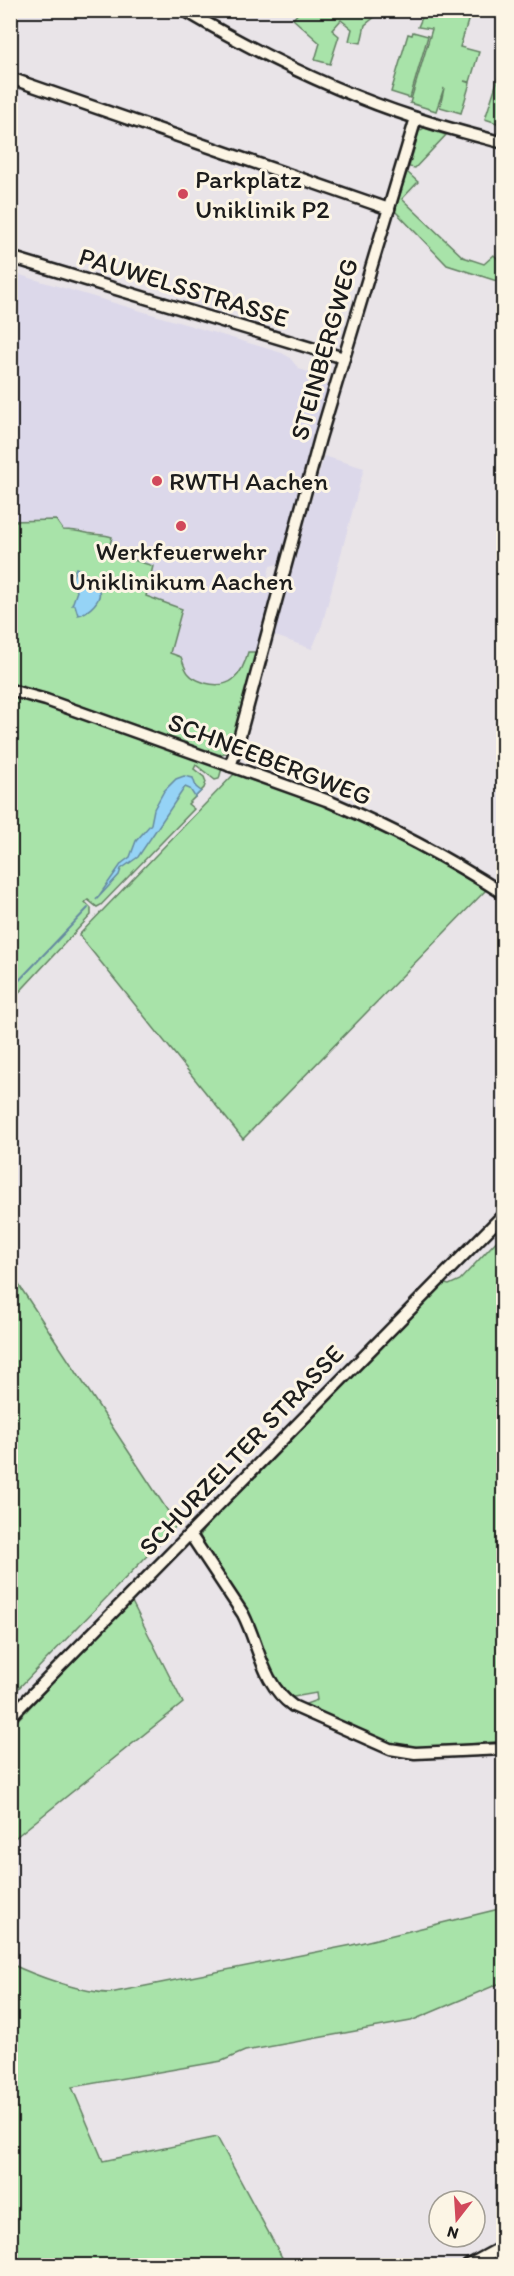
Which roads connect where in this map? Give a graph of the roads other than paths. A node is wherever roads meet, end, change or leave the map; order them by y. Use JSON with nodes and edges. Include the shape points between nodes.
{"nodes":[{"id":1,"x":184,"y":10,"type":"edge"},
{"id":2,"x":10,"y":78,"type":"edge"},
{"id":3,"x":416,"y":118,"type":"junction"},
{"id":4,"x":504,"y":143,"type":"edge"},
{"id":5,"x":389,"y":208,"type":"junction"},
{"id":6,"x":10,"y":257,"type":"edge"},
{"id":7,"x":344,"y":358,"type":"junction"},
{"id":8,"x":10,"y":690,"type":"edge"},
{"id":9,"x":230,"y":766,"type":"junction"},
{"id":10,"x":504,"y":894,"type":"edge"},
{"id":11,"x":504,"y":1214,"type":"edge"},
{"id":12,"x":190,"y":1534,"type":"junction"},
{"id":13,"x":10,"y":1717,"type":"edge"},
{"id":14,"x":504,"y":1749,"type":"edge"},
{"id":15,"x":504,"y":2246,"type":"edge"},
{"id":16,"x":467,"y":2265,"type":"edge"}],
"edges":[{"from":1,"to":3,"type":"street","via":[[279,62]]},
{"from":2,"to":5,"type":"street"},
{"from":3,"to":4,"type":"street"},
{"from":3,"to":5,"type":"street","name":"STEINBERGWEG"},
{"from":5,"to":7,"type":"street","name":"STEINBERGWEG"},
{"from":6,"to":7,"type":"street","name":"PAUWELSSTRASSE"},
{"from":7,"to":9,"type":"street","name":"STEINBERGWEG"},
{"from":8,"to":9,"type":"street","name":"SCHNEEBERGWEG"},
{"from":9,"to":10,"type":"street","name":"SCHNEEBERGWEG","via":[[355,813],[459,866]]},
{"from":11,"to":12,"type":"street","name":"SCHURZELTER STRASSE"},
{"from":12,"to":13,"type":"street","name":"SCHURZELTER STRASSE"},
{"from":12,"to":14,"type":"street","via":[[243,1614],[267,1676],[283,1699],[312,1716],[390,1749],[415,1753]]},
{"from":15,"to":16,"type":"street"}]}
